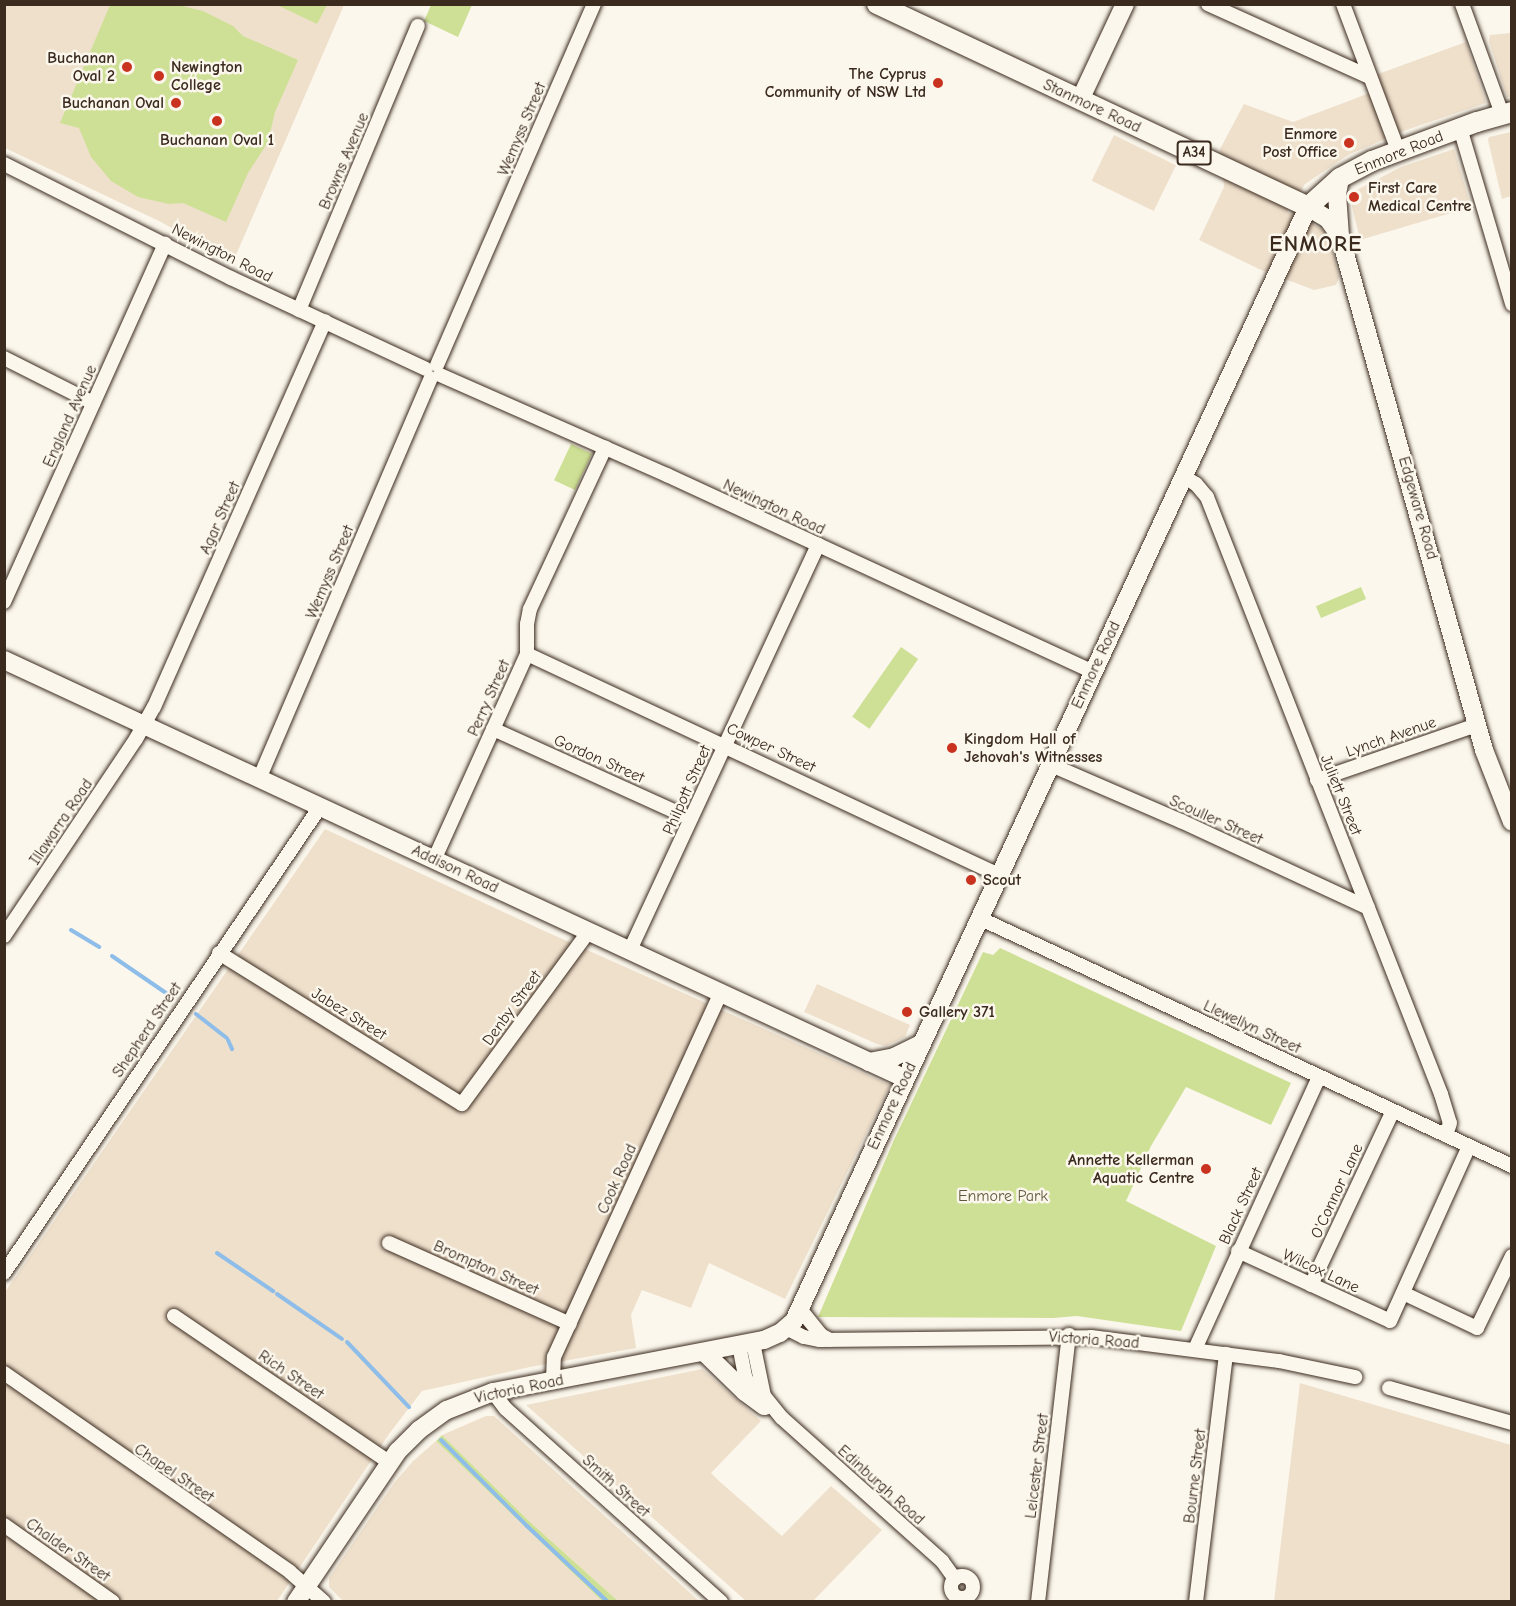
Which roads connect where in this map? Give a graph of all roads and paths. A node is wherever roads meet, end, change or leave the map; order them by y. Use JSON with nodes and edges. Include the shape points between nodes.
{"nodes":[{"id":1,"x":594,"y":4,"type":"edge"},
{"id":2,"x":877,"y":4,"type":"edge"},
{"id":3,"x":1125,"y":4,"type":"edge"},
{"id":4,"x":1208,"y":4,"type":"edge"},
{"id":5,"x":1343,"y":4,"type":"edge"},
{"id":6,"x":1462,"y":4,"type":"edge"},
{"id":7,"x":418,"y":26,"type":"dead end"},
{"id":8,"x":1370,"y":77,"type":"junction"},
{"id":9,"x":1080,"y":100,"type":"junction"},
{"id":10,"x":1507,"y":113,"type":"edge"},
{"id":11,"x":1460,"y":128,"type":"junction"},
{"id":12,"x":1398,"y":150,"type":"junction"},
{"id":13,"x":4,"y":164,"type":"edge"},
{"id":14,"x":1340,"y":178,"type":"junction"},
{"id":15,"x":1308,"y":207,"type":"junction"},
{"id":16,"x":1340,"y":236,"type":"junction"},
{"id":17,"x":165,"y":243,"type":"junction"},
{"id":18,"x":1512,"y":304,"type":"edge"},
{"id":19,"x":299,"y":309,"type":"junction"},
{"id":20,"x":325,"y":321,"type":"junction"},
{"id":21,"x":4,"y":358,"type":"edge"},
{"id":22,"x":434,"y":372,"type":"junction"},
{"id":23,"x":93,"y":403,"type":"junction"},
{"id":24,"x":605,"y":448,"type":"junction"},
{"id":25,"x":1183,"y":476,"type":"junction"},
{"id":26,"x":818,"y":545,"type":"junction"},
{"id":27,"x":4,"y":602,"type":"edge"},
{"id":28,"x":527,"y":654,"type":"junction"},
{"id":29,"x":4,"y":660,"type":"edge"},
{"id":30,"x":1093,"y":672,"type":"junction"},
{"id":31,"x":1477,"y":725,"type":"junction"},
{"id":32,"x":143,"y":726,"type":"junction"},
{"id":33,"x":493,"y":729,"type":"junction"},
{"id":34,"x":725,"y":745,"type":"junction"},
{"id":35,"x":1050,"y":764,"type":"junction"},
{"id":36,"x":259,"y":779,"type":"junction"},
{"id":37,"x":1317,"y":780,"type":"junction"},
{"id":38,"x":320,"y":807,"type":"junction"},
{"id":39,"x":691,"y":819,"type":"junction"},
{"id":40,"x":1512,"y":822,"type":"edge"},
{"id":41,"x":434,"y":860,"type":"junction"},
{"id":42,"x":999,"y":875,"type":"junction"},
{"id":43,"x":1368,"y":908,"type":"junction"},
{"id":44,"x":979,"y":918,"type":"junction"},
{"id":45,"x":589,"y":931,"type":"junction"},
{"id":46,"x":4,"y":936,"type":"edge"},
{"id":47,"x":630,"y":950,"type":"junction"},
{"id":48,"x":219,"y":953,"type":"junction"},
{"id":49,"x":721,"y":992,"type":"junction"},
{"id":50,"x":921,"y":1044,"type":"junction"},
{"id":51,"x":869,"y":1062,"type":"junction"},
{"id":52,"x":1319,"y":1077,"type":"junction"},
{"id":53,"x":904,"y":1078,"type":"junction"},
{"id":54,"x":462,"y":1104,"type":"joint"},
{"id":55,"x":1393,"y":1111,"type":"junction"},
{"id":56,"x":1446,"y":1135,"type":"junction"},
{"id":57,"x":1469,"y":1146,"type":"junction"},
{"id":58,"x":1512,"y":1166,"type":"edge"},
{"id":59,"x":388,"y":1243,"type":"dead end"},
{"id":60,"x":1238,"y":1251,"type":"junction"},
{"id":61,"x":1512,"y":1256,"type":"edge"},
{"id":62,"x":4,"y":1273,"type":"edge"},
{"id":63,"x":1311,"y":1285,"type":"junction"},
{"id":64,"x":1498,"y":1286,"type":"junction"},
{"id":65,"x":1512,"y":1292,"type":"edge"},
{"id":66,"x":1403,"y":1293,"type":"junction"},
{"id":67,"x":800,"y":1309,"type":"junction"},
{"id":68,"x":174,"y":1316,"type":"dead end"},
{"id":69,"x":570,"y":1324,"type":"junction"},
{"id":70,"x":786,"y":1328,"type":"junction"},
{"id":71,"x":1069,"y":1335,"type":"junction"},
{"id":72,"x":830,"y":1340,"type":"junction"},
{"id":73,"x":746,"y":1344,"type":"junction"},
{"id":74,"x":1195,"y":1349,"type":"junction"},
{"id":75,"x":704,"y":1352,"type":"junction"},
{"id":76,"x":1226,"y":1354,"type":"junction"},
{"id":77,"x":4,"y":1373,"type":"edge"},
{"id":78,"x":1355,"y":1377,"type":"dead end"},
{"id":79,"x":553,"y":1382,"type":"junction"},
{"id":80,"x":1389,"y":1388,"type":"dead end"},
{"id":81,"x":494,"y":1392,"type":"junction"},
{"id":82,"x":764,"y":1406,"type":"junction"},
{"id":83,"x":782,"y":1418,"type":"junction"},
{"id":84,"x":1512,"y":1423,"type":"edge"},
{"id":85,"x":389,"y":1462,"type":"junction"},
{"id":86,"x":4,"y":1526,"type":"edge"},
{"id":87,"x":955,"y":1579,"type":"junction"},
{"id":88,"x":307,"y":1585,"type":"junction"},
{"id":89,"x":977,"y":1598,"type":"edge"},
{"id":90,"x":953,"y":1599,"type":"edge"},
{"id":91,"x":113,"y":1602,"type":"edge"},
{"id":92,"x":296,"y":1602,"type":"edge"},
{"id":93,"x":324,"y":1602,"type":"edge"},
{"id":94,"x":721,"y":1602,"type":"edge"},
{"id":95,"x":1038,"y":1602,"type":"edge"},
{"id":96,"x":1196,"y":1602,"type":"edge"}],
"edges":[{"from":1,"to":22,"type":"street","name":"Wemyss Street"},
{"from":2,"to":9,"type":"highway","name":"Stanmore Road","number":"A34"},
{"from":3,"to":9,"type":"main road"},
{"from":4,"to":8,"type":"street"},
{"from":5,"to":8,"type":"street"},
{"from":6,"to":10,"type":"street"},
{"from":7,"to":19,"type":"street","name":"Browns Avenue"},
{"from":8,"to":12,"type":"street"},
{"from":9,"to":15,"type":"highway","name":"Stanmore Road","number":"A34"},
{"from":10,"to":11,"type":"highway","name":"Enmore Road"},
{"from":11,"to":12,"type":"highway","name":"Enmore Road"},
{"from":11,"to":18,"type":"street"},
{"from":12,"to":14,"type":"highway","name":"Enmore Road"},
{"from":13,"to":17,"type":"street","name":"Newington Road"},
{"from":14,"to":15,"type":"highway","name":"Enmore Road"},
{"from":14,"to":16,"type":"main road"},
{"from":15,"to":16,"type":"main road","name":"Edgeware Road","via":[[1324,215]]},
{"from":15,"to":25,"type":"main road","name":"Enmore Road"},
{"from":16,"to":31,"type":"main road","name":"Edgeware Road"},
{"from":17,"to":19,"type":"street","name":"Newington Road"},
{"from":17,"to":23,"type":"street","name":"England Avenue"},
{"from":19,"to":20,"type":"street","name":"Newington Road"},
{"from":20,"to":22,"type":"street","name":"Newington Road"},
{"from":20,"to":32,"type":"street","name":"Agar Street"},
{"from":21,"to":23,"type":"street"},
{"from":22,"to":24,"type":"street","name":"Newington Road"},
{"from":22,"to":36,"type":"street","name":"Wemyss Street"},
{"from":23,"to":27,"type":"street","name":"England Avenue"},
{"from":24,"to":26,"type":"street","name":"Newington Road"},
{"from":24,"to":28,"type":"street","name":"Perry Street","via":[[530,609]]},
{"from":25,"to":30,"type":"main road","name":"Enmore Road"},
{"from":25,"to":37,"type":"street","name":"Juliett Street","via":[[1207,497]]},
{"from":26,"to":30,"type":"street","name":"Newington Road"},
{"from":26,"to":34,"type":"street","name":"Philpott Street"},
{"from":28,"to":33,"type":"street","name":"Perry Street"},
{"from":28,"to":34,"type":"street","name":"Cowper Street"},
{"from":29,"to":32,"type":"main road","name":"Addison Road"},
{"from":30,"to":35,"type":"main road","name":"Enmore Road"},
{"from":31,"to":37,"type":"street","name":"Lynch Avenue"},
{"from":31,"to":40,"type":"main road","name":"Edgeware Road"},
{"from":32,"to":36,"type":"main road","name":"Addison Road"},
{"from":32,"to":46,"type":"street","name":"Illawarra Road"},
{"from":33,"to":39,"type":"street","name":"Gordon Street"},
{"from":33,"to":41,"type":"street","name":"Perry Street"},
{"from":34,"to":39,"type":"street","name":"Philpott Street"},
{"from":34,"to":42,"type":"street","name":"Cowper Street"},
{"from":35,"to":42,"type":"main road","name":"Enmore Road"},
{"from":35,"to":43,"type":"street","name":"Scouller Street"},
{"from":36,"to":38,"type":"main road","name":"Addison Road"},
{"from":37,"to":43,"type":"street","name":"Juliett Street"},
{"from":38,"to":41,"type":"main road","name":"Addison Road"},
{"from":38,"to":48,"type":"street","name":"Shepherd Street"},
{"from":39,"to":47,"type":"street","name":"Philpott Street"},
{"from":41,"to":45,"type":"main road","name":"Addison Road"},
{"from":42,"to":44,"type":"main road","name":"Enmore Road"},
{"from":43,"to":56,"type":"street","name":"Juliett Street","via":[[1444,1104],[1450,1123]]},
{"from":44,"to":50,"type":"main road","name":"Enmore Road"},
{"from":44,"to":52,"type":"street","name":"Llewellyn Street"},
{"from":45,"to":47,"type":"main road","name":"Addison Road"},
{"from":45,"to":54,"type":"street","name":"Denby Street"},
{"from":47,"to":49,"type":"main road","name":"Addison Road"},
{"from":48,"to":54,"type":"street","name":"Jabez Street"},
{"from":48,"to":62,"type":"street","name":"Shepherd Street"},
{"from":49,"to":51,"type":"main road","name":"Addison Road"},
{"from":49,"to":69,"type":"street","name":"Cook Road"},
{"from":50,"to":51,"type":"main road","via":[[894,1057]]},
{"from":50,"to":53,"type":"main road","name":"Enmore Road"},
{"from":51,"to":53,"type":"main road","name":"Addison Road"},
{"from":52,"to":55,"type":"street","name":"Llewellyn Street"},
{"from":52,"to":60,"type":"street","name":"Black Street"},
{"from":53,"to":67,"type":"main road","name":"Enmore Road"},
{"from":55,"to":56,"type":"street","name":"Llewellyn Street"},
{"from":55,"to":63,"type":"street","name":"O'Connor Lane"},
{"from":56,"to":57,"type":"street","name":"Llewellyn Street"},
{"from":57,"to":58,"type":"street","name":"Llewellyn Street"},
{"from":57,"to":66,"type":"street"},
{"from":59,"to":69,"type":"street","name":"Brompton Street"},
{"from":60,"to":63,"type":"street","name":"Wilcox Lane"},
{"from":60,"to":74,"type":"street","name":"Black Street"},
{"from":61,"to":64,"type":"street"},
{"from":63,"to":66,"type":"street","name":"Wilcox Lane","via":[[1390,1321]]},
{"from":64,"to":65,"type":"street"},
{"from":64,"to":66,"type":"street","via":[[1477,1328]]},
{"from":67,"to":70,"type":"main road","name":"Enmore Road"},
{"from":67,"to":72,"type":"street"},
{"from":68,"to":85,"type":"street","name":"Rich Street"},
{"from":69,"to":79,"type":"street","name":"Cook Road","via":[[554,1357]]},
{"from":70,"to":72,"type":"street","name":"Victoria Road","via":[[804,1337]]},
{"from":70,"to":73,"type":"main road","name":"Victoria Road","via":[[773,1337]]},
{"from":71,"to":72,"type":"street","name":"Victoria Road"},
{"from":71,"to":74,"type":"street","name":"Victoria Road"},
{"from":71,"to":95,"type":"street","name":"Leicester Street"},
{"from":73,"to":75,"type":"main road","name":"Victoria Road"},
{"from":73,"to":82,"type":"street","name":"Edinburgh Road","via":[[745,1377]]},
{"from":73,"to":83,"type":"street","name":"Edinburgh Road","via":[[764,1396]]},
{"from":74,"to":76,"type":"street","name":"Victoria Road"},
{"from":75,"to":79,"type":"main road","name":"Victoria Road"},
{"from":75,"to":82,"type":"main road"},
{"from":76,"to":78,"type":"street","name":"Victoria Road"},
{"from":76,"to":96,"type":"street","name":"Bourne Street"},
{"from":77,"to":88,"type":"street","name":"Chapel Street"},
{"from":79,"to":81,"type":"main road","name":"Victoria Road"},
{"from":80,"to":84,"type":"street"},
{"from":81,"to":85,"type":"main road","name":"Victoria Road","via":[[432,1420]]},
{"from":81,"to":94,"type":"street","name":"Smith Street","via":[[506,1409]]},
{"from":82,"to":83,"type":"street","name":"Edinburgh Road"},
{"from":83,"to":87,"type":"street","name":"Edinburgh Road","via":[[942,1561]]},
{"from":85,"to":88,"type":"main road","name":"Victoria Road"},
{"from":86,"to":91,"type":"street","name":"Chalder Street"},
{"from":87,"to":89,"type":"street","name":"Edinburgh Road","via":[[968,1578]]},
{"from":87,"to":90,"type":"street","via":[[951,1588]]},
{"from":88,"to":92,"type":"main road","name":"Victoria Road"},
{"from":88,"to":93,"type":"street","name":"Chapel Street"},
{"from":89,"to":90,"type":"street"}]}
